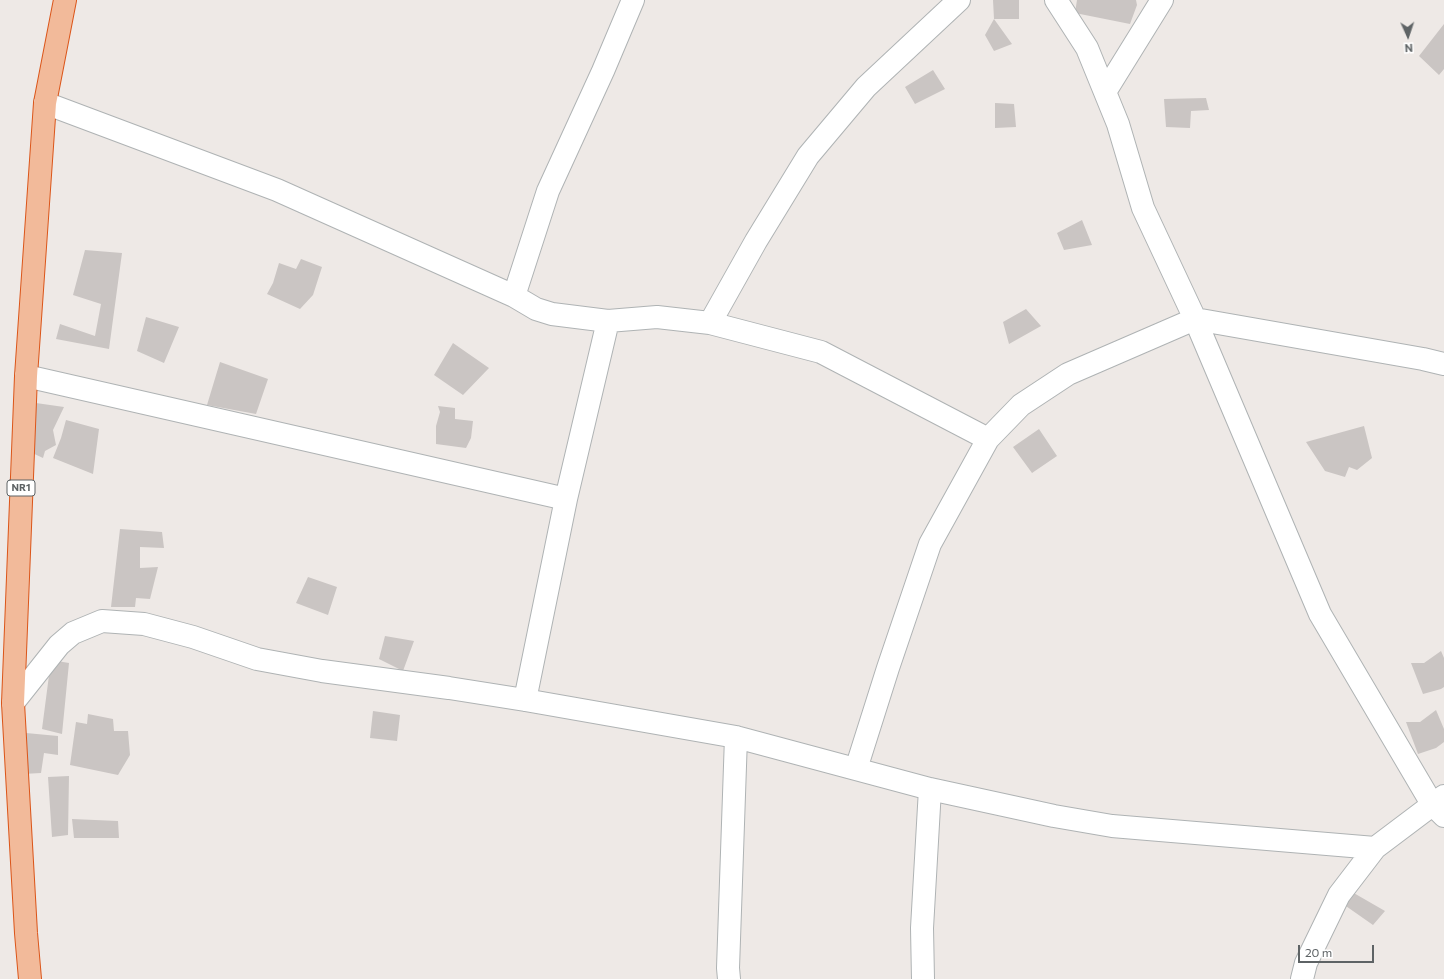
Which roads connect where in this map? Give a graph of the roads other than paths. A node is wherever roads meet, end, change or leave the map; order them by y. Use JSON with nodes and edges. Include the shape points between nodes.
{"nodes":[{"id":1,"x":65,"y":0,"type":"edge"},
{"id":2,"x":633,"y":0,"type":"edge"},
{"id":3,"x":959,"y":0,"type":"edge"},
{"id":4,"x":1056,"y":0,"type":"edge"},
{"id":5,"x":1162,"y":0,"type":"edge"},
{"id":6,"x":1105,"y":92,"type":"junction"},
{"id":7,"x":45,"y":103,"type":"junction"},
{"id":8,"x":514,"y":296,"type":"junction"},
{"id":9,"x":1195,"y":319,"type":"junction"},
{"id":10,"x":608,"y":321,"type":"junction"},
{"id":11,"x":710,"y":323,"type":"junction"},
{"id":12,"x":1444,"y":364,"type":"edge"},
{"id":13,"x":26,"y":376,"type":"junction"},
{"id":14,"x":988,"y":439,"type":"junction"},
{"id":15,"x":566,"y":499,"type":"junction"},
{"id":16,"x":525,"y":700,"type":"junction"},
{"id":17,"x":13,"y":703,"type":"junction"},
{"id":18,"x":736,"y":737,"type":"junction"},
{"id":19,"x":856,"y":770,"type":"junction"},
{"id":20,"x":930,"y":789,"type":"junction"},
{"id":21,"x":1440,"y":805,"type":"edge"},
{"id":22,"x":1375,"y":848,"type":"junction"},
{"id":23,"x":30,"y":979,"type":"edge"},
{"id":24,"x":729,"y":979,"type":"edge"},
{"id":25,"x":924,"y":979,"type":"edge"},
{"id":26,"x":1302,"y":979,"type":"edge"}],
"edges":[{"from":1,"to":7,"type":"highway","number":"NR1"},
{"from":2,"to":8,"type":"street","via":[[548,191]]},
{"from":3,"to":11,"type":"street","via":[[866,87],[808,156]]},
{"from":4,"to":6,"type":"street","via":[[1087,48]]},
{"from":5,"to":6,"type":"street"},
{"from":6,"to":9,"type":"street","via":[[1118,124],[1143,208]]},
{"from":7,"to":8,"type":"street","via":[[277,190]]},
{"from":7,"to":13,"type":"highway","number":"NR1"},
{"from":8,"to":10,"type":"street","via":[[536,309],[552,314]]},
{"from":9,"to":12,"type":"street"},
{"from":9,"to":14,"type":"street","via":[[1068,374],[1021,405]]},
{"from":9,"to":21,"type":"street","via":[[1320,614]]},
{"from":10,"to":11,"type":"street","via":[[656,317]]},
{"from":10,"to":15,"type":"street"},
{"from":11,"to":14,"type":"street","via":[[821,352]]},
{"from":13,"to":15,"type":"street"},
{"from":13,"to":17,"type":"highway","number":"NR1"},
{"from":14,"to":19,"type":"street","via":[[930,544]]},
{"from":15,"to":16,"type":"street"},
{"from":16,"to":17,"type":"street","via":[[322,671],[257,659],[193,637],[144,624],[102,621],[73,632],[59,645]]},
{"from":16,"to":18,"type":"street"},
{"from":17,"to":23,"type":"highway","number":"NR1"},
{"from":18,"to":19,"type":"street"},
{"from":18,"to":24,"type":"street"},
{"from":19,"to":20,"type":"street"},
{"from":20,"to":22,"type":"street","via":[[1112,826]]},
{"from":20,"to":25,"type":"street","via":[[922,928]]},
{"from":21,"to":22,"type":"street"},
{"from":22,"to":26,"type":"street","via":[[1339,895],[1306,963]]}]}
